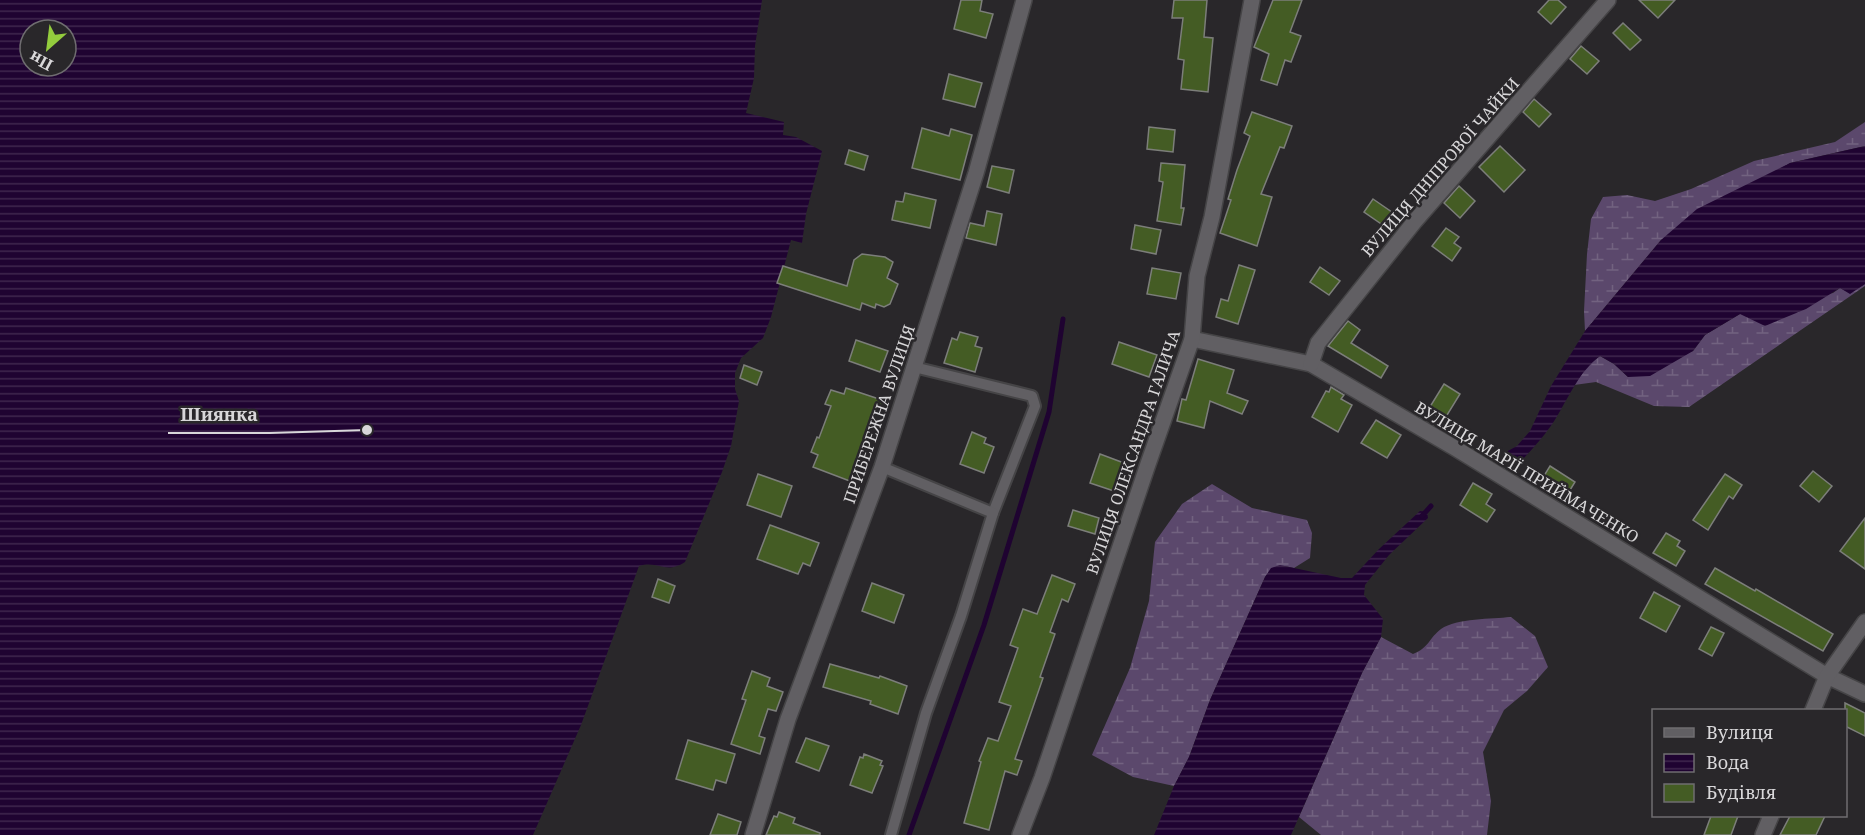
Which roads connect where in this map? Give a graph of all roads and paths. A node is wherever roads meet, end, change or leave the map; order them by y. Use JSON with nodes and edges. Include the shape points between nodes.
{"nodes":[{"id":1,"x":1024,"y":0,"type":"edge"},
{"id":2,"x":1252,"y":0,"type":"edge"},
{"id":3,"x":1608,"y":0,"type":"edge"},
{"id":4,"x":1192,"y":339,"type":"junction"},
{"id":5,"x":1311,"y":364,"type":"junction"},
{"id":6,"x":914,"y":367,"type":"junction"},
{"id":7,"x":882,"y":467,"type":"junction"},
{"id":8,"x":993,"y":513,"type":"junction"},
{"id":9,"x":1865,"y":622,"type":"edge"},
{"id":10,"x":1827,"y":676,"type":"junction"},
{"id":11,"x":1865,"y":694,"type":"edge"},
{"id":12,"x":1815,"y":709,"type":"edge"},
{"id":13,"x":1771,"y":817,"type":"edge"},
{"id":14,"x":753,"y":835,"type":"edge"},
{"id":15,"x":891,"y":835,"type":"edge"},
{"id":16,"x":1020,"y":835,"type":"edge"},
{"id":17,"x":1763,"y":835,"type":"edge"}],
"edges":[{"from":1,"to":6,"type":"street","name":"ПРИБЕРЕЖНА ВУЛИЦЯ","via":[[976,173]]},
{"from":2,"to":4,"type":"street","name":"ВУЛИЦЯ ОЛЕКСАНДРА ГАЛИЧА","via":[[1212,217],[1197,276]]},
{"from":3,"to":5,"type":"street","name":"ВУЛИЦЯ ДНІПРОВОЇ ЧАЙКИ","via":[[1415,221],[1318,343]]},
{"from":4,"to":5,"type":"street","name":"ВУЛИЦЯ МАРІЇ ПРИЙМАЧЕНКО"},
{"from":4,"to":16,"type":"street","name":"ВУЛИЦЯ ОЛЕКСАНДРА ГАЛИЧА"},
{"from":5,"to":10,"type":"street","name":"ВУЛИЦЯ МАРІЇ ПРИЙМАЧЕНКО"},
{"from":6,"to":7,"type":"street","name":"ПРИБЕРЕЖНА ВУЛИЦЯ"},
{"from":6,"to":8,"type":"lane","via":[[1032,396],[1035,406]]},
{"from":7,"to":8,"type":"lane"},
{"from":7,"to":14,"type":"street","name":"ПРИБЕРЕЖНА ВУЛИЦЯ","via":[[788,719]]},
{"from":8,"to":15,"type":"lane","via":[[926,713]]},
{"from":9,"to":10,"type":"street"},
{"from":10,"to":11,"type":"street","name":"ВУЛИЦЯ МАРІЇ ПРИЙМАЧЕНКО"},
{"from":10,"to":12,"type":"street"},
{"from":13,"to":17,"type":"street"}]}
